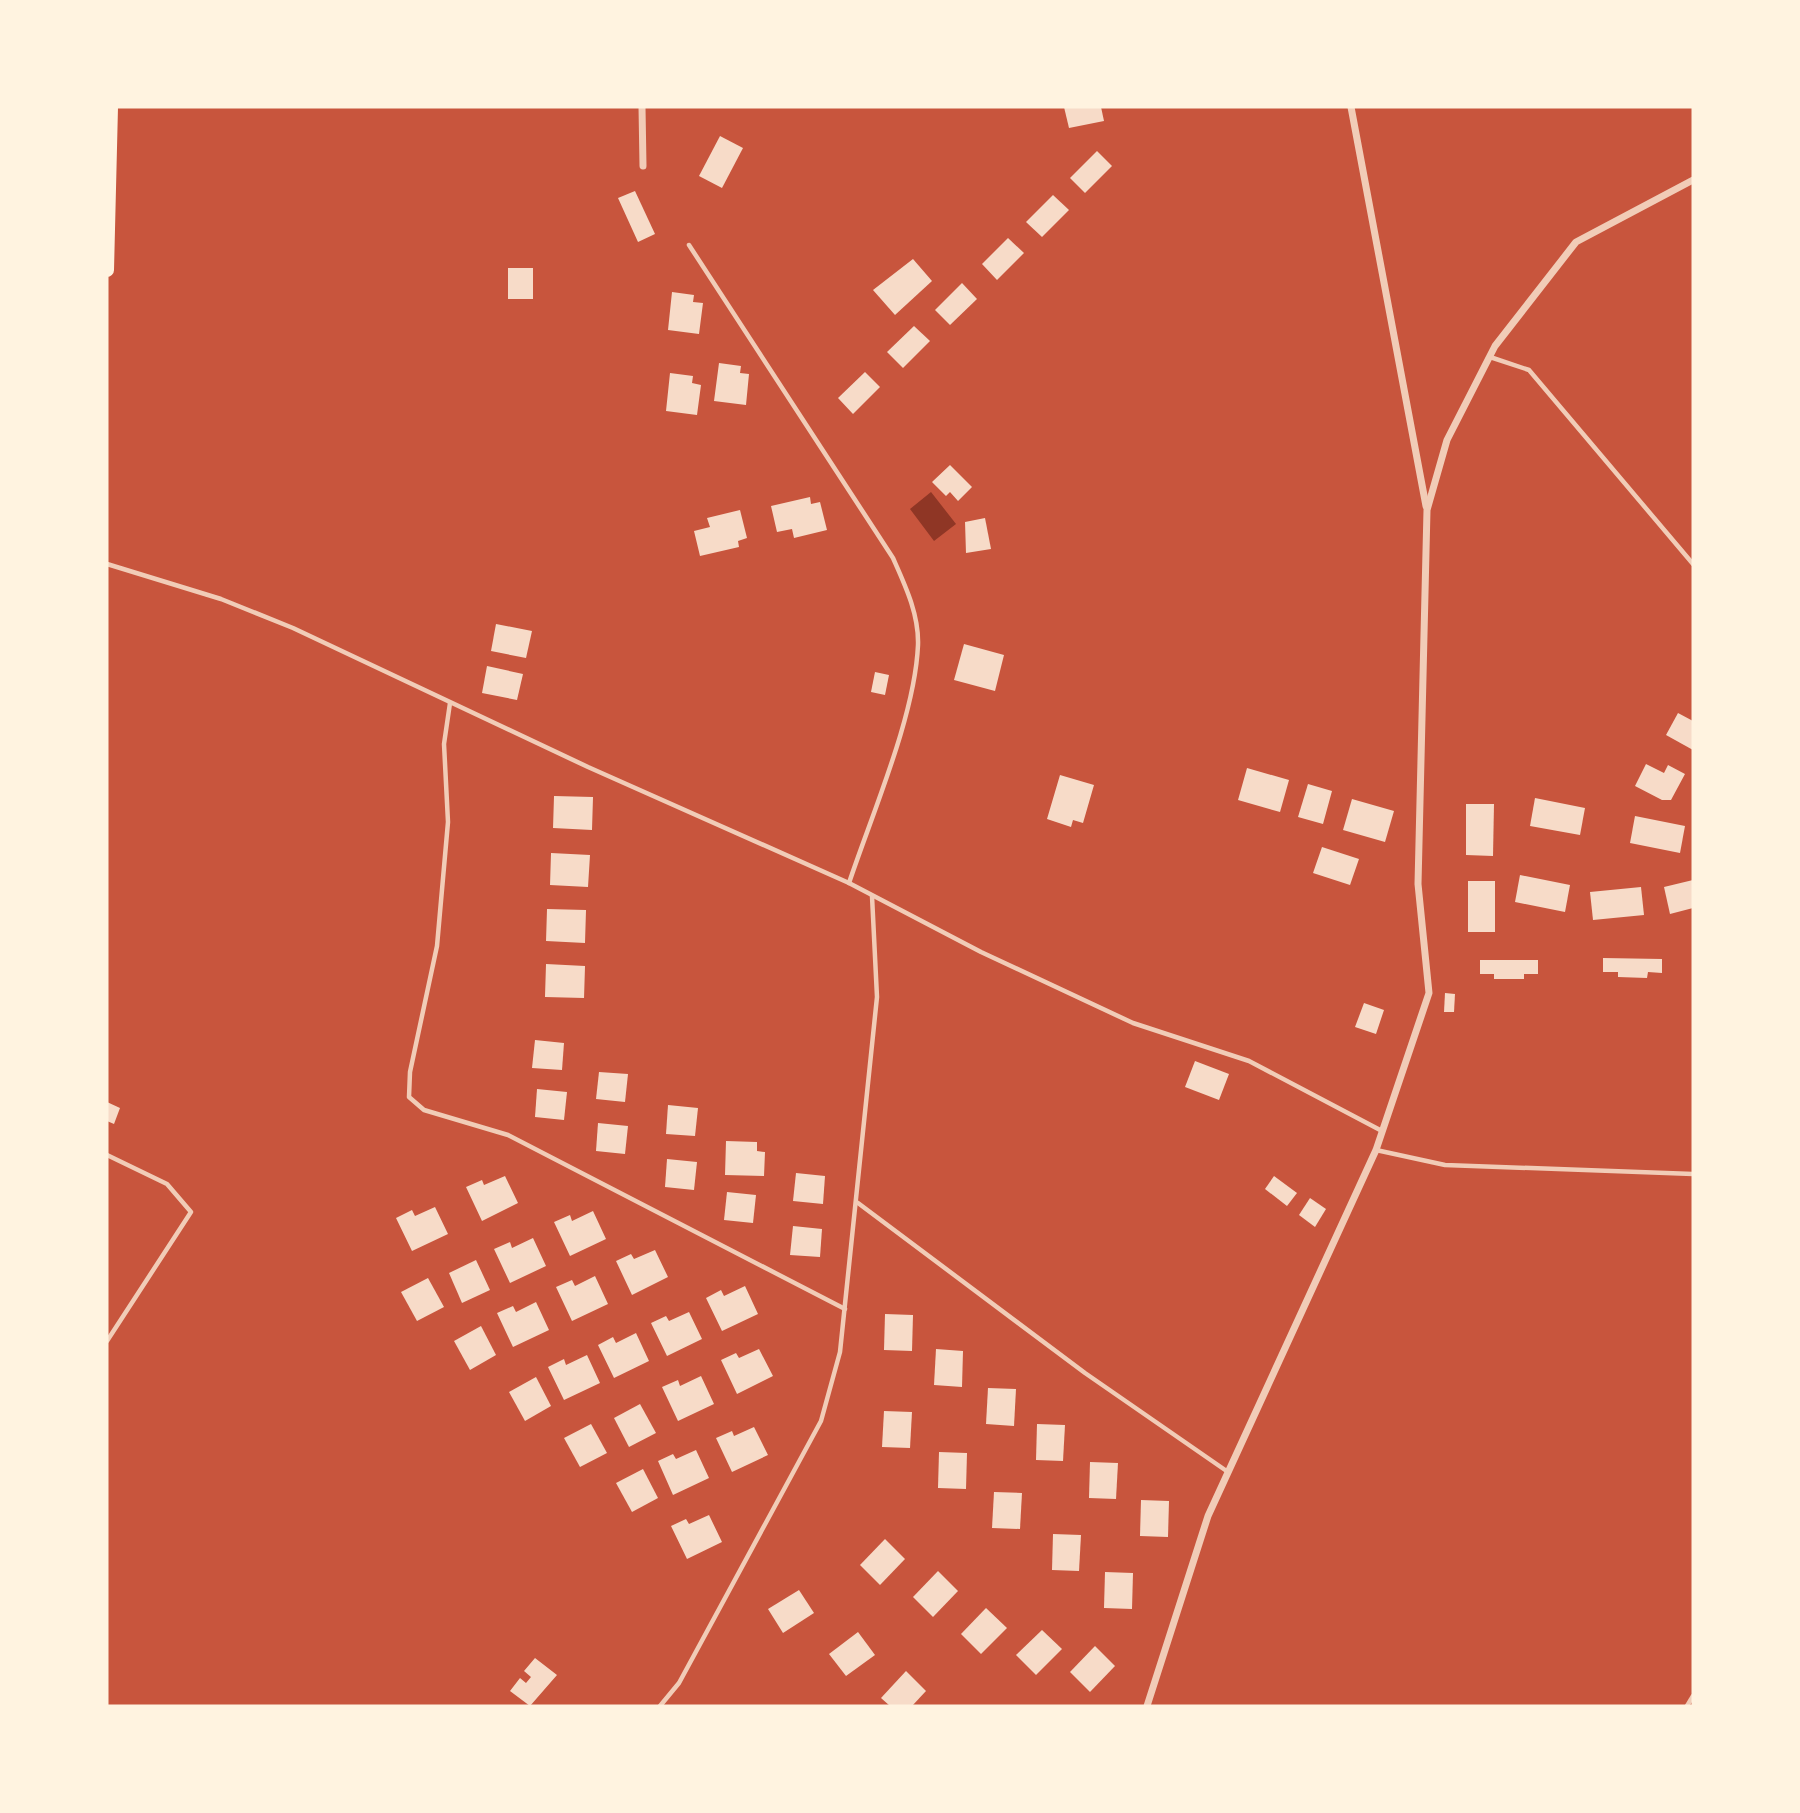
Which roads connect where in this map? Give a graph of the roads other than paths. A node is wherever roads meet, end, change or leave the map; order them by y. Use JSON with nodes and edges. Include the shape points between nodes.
{"nodes":[{"id":1,"x":111,"y":107,"type":"edge"},
{"id":2,"x":642,"y":107,"type":"edge"},
{"id":3,"x":1351,"y":107,"type":"edge"},
{"id":4,"x":643,"y":166,"type":"dead end"},
{"id":5,"x":1693,"y":180,"type":"edge"},
{"id":6,"x":689,"y":245,"type":"dead end"},
{"id":7,"x":107,"y":270,"type":"edge"},
{"id":8,"x":1490,"y":358,"type":"junction"},
{"id":9,"x":1427,"y":510,"type":"junction"},
{"id":10,"x":107,"y":564,"type":"edge"},
{"id":11,"x":1693,"y":564,"type":"edge"},
{"id":12,"x":450,"y":703,"type":"junction"},
{"id":13,"x":849,"y":883,"type":"junction"},
{"id":14,"x":872,"y":895,"type":"junction"},
{"id":15,"x":1382,"y":1131,"type":"junction"},
{"id":16,"x":1376,"y":1150,"type":"junction"},
{"id":17,"x":107,"y":1155,"type":"edge"},
{"id":18,"x":1693,"y":1174,"type":"edge"},
{"id":19,"x":858,"y":1203,"type":"junction"},
{"id":20,"x":845,"y":1309,"type":"junction"},
{"id":21,"x":107,"y":1341,"type":"edge"},
{"id":22,"x":1228,"y":1473,"type":"junction"},
{"id":23,"x":1693,"y":1696,"type":"edge"},
{"id":24,"x":660,"y":1706,"type":"edge"},
{"id":25,"x":1147,"y":1706,"type":"edge"},
{"id":26,"x":1687,"y":1706,"type":"edge"}],
"edges":[{"from":1,"to":7,"type":"main road"},
{"from":2,"to":4,"type":"street"},
{"from":3,"to":9,"type":"street"},
{"from":5,"to":8,"type":"street","via":[[1576,243]]},
{"from":6,"to":13,"type":"lane","via":[[892,558],[911,597],[918,645],[904,720]]},
{"from":8,"to":9,"type":"street","via":[[1447,440]]},
{"from":8,"to":11,"type":"lane","via":[[1529,370]]},
{"from":9,"to":15,"type":"street","via":[[1418,884],[1429,993]]},
{"from":10,"to":12,"type":"lane","via":[[221,599],[293,628]]},
{"from":12,"to":13,"type":"lane"},
{"from":12,"to":20,"type":"lane","via":[[444,744],[448,822],[437,946],[410,1072],[409,1097],[424,1110],[508,1135]]},
{"from":13,"to":14,"type":"lane"},
{"from":14,"to":15,"type":"lane","via":[[1133,1023],[1249,1060]]},
{"from":14,"to":19,"type":"lane","via":[[877,997]]},
{"from":15,"to":16,"type":"street"},
{"from":16,"to":18,"type":"lane","via":[[1445,1165]]},
{"from":16,"to":22,"type":"street"},
{"from":17,"to":21,"type":"lane","via":[[167,1184],[191,1212]]},
{"from":19,"to":20,"type":"lane"},
{"from":19,"to":22,"type":"lane","via":[[1085,1373]]},
{"from":20,"to":24,"type":"lane","via":[[840,1352],[821,1421],[686,1671]]},
{"from":22,"to":25,"type":"street","via":[[1208,1516]]},
{"from":23,"to":26,"type":"lane"}]}
